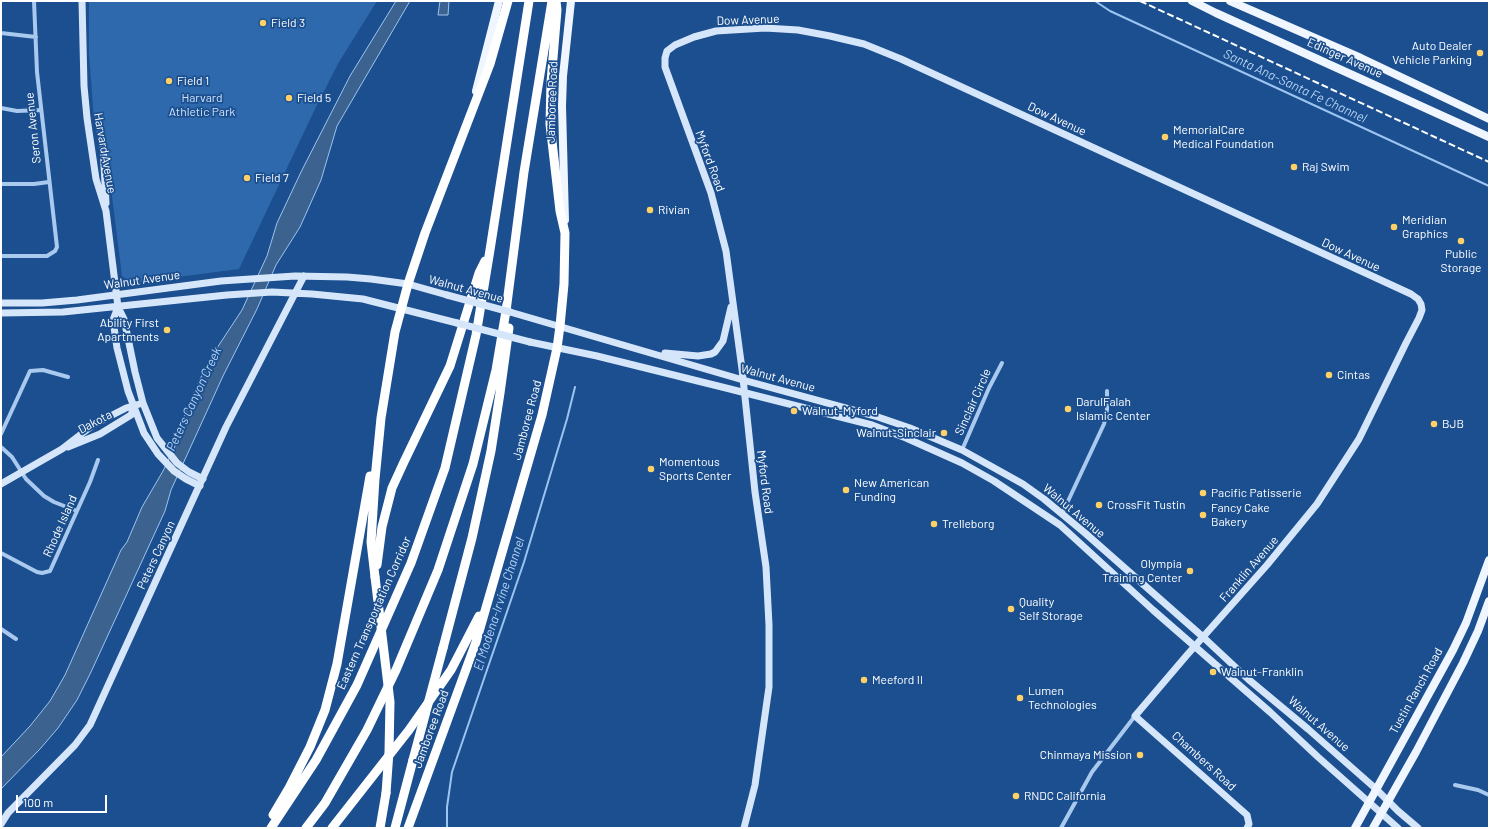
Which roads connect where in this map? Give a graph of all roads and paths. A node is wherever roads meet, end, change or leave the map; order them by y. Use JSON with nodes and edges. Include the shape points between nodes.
{"nodes":[{"id":1,"x":34,"y":1,"type":"edge"},
{"id":2,"x":82,"y":1,"type":"edge"},
{"id":3,"x":499,"y":1,"type":"edge"},
{"id":4,"x":508,"y":1,"type":"edge"},
{"id":5,"x":529,"y":1,"type":"edge"},
{"id":6,"x":552,"y":1,"type":"edge"},
{"id":7,"x":556,"y":1,"type":"edge"},
{"id":8,"x":571,"y":1,"type":"edge"},
{"id":9,"x":1192,"y":1,"type":"edge"},
{"id":10,"x":1230,"y":1,"type":"edge"},
{"id":11,"x":1,"y":33,"type":"edge"},
{"id":12,"x":36,"y":36,"type":"junction"},
{"id":13,"x":667,"y":51,"type":"joint"},
{"id":14,"x":1,"y":108,"type":"edge"},
{"id":15,"x":41,"y":110,"type":"junction"},
{"id":16,"x":469,"y":115,"type":"junction"},
{"id":17,"x":1489,"y":118,"type":"edge"},
{"id":18,"x":1489,"y":137,"type":"edge"},
{"id":19,"x":103,"y":145,"type":"dead end"},
{"id":20,"x":49,"y":182,"type":"junction"},
{"id":21,"x":1,"y":184,"type":"edge"},
{"id":22,"x":106,"y":211,"type":"junction"},
{"id":23,"x":565,"y":233,"type":"junction"},
{"id":24,"x":514,"y":249,"type":"junction"},
{"id":25,"x":490,"y":250,"type":"junction"},
{"id":26,"x":1,"y":256,"type":"edge"},
{"id":27,"x":304,"y":276,"type":"junction"},
{"id":28,"x":408,"y":284,"type":"junction"},
{"id":29,"x":295,"y":293,"type":"junction"},
{"id":30,"x":116,"y":294,"type":"junction"},
{"id":31,"x":732,"y":301,"type":"junction"},
{"id":32,"x":1,"y":303,"type":"edge"},
{"id":33,"x":1422,"y":304,"type":"joint"},
{"id":34,"x":118,"y":307,"type":"junction"},
{"id":35,"x":402,"y":308,"type":"junction"},
{"id":36,"x":1,"y":313,"type":"edge"},
{"id":37,"x":560,"y":326,"type":"junction"},
{"id":38,"x":557,"y":348,"type":"junction"},
{"id":39,"x":639,"y":350,"type":"junction"},
{"id":40,"x":1002,"y":363,"type":"dead end"},
{"id":41,"x":68,"y":377,"type":"dead end"},
{"id":42,"x":743,"y":380,"type":"junction"},
{"id":43,"x":1107,"y":391,"type":"dead end"},
{"id":44,"x":744,"y":392,"type":"junction"},
{"id":45,"x":143,"y":403,"type":"junction"},
{"id":46,"x":134,"y":407,"type":"junction"},
{"id":47,"x":381,"y":418,"type":"junction"},
{"id":48,"x":91,"y":427,"type":"junction"},
{"id":49,"x":1,"y":434,"type":"edge"},
{"id":50,"x":97,"y":435,"type":"junction"},
{"id":51,"x":1,"y":446,"type":"edge"},
{"id":52,"x":62,"y":449,"type":"junction"},
{"id":53,"x":962,"y":450,"type":"junction"},
{"id":54,"x":98,"y":460,"type":"dead end"},
{"id":55,"x":22,"y":472,"type":"junction"},
{"id":56,"x":187,"y":475,"type":"junction"},
{"id":57,"x":202,"y":482,"type":"junction"},
{"id":58,"x":1,"y":484,"type":"edge"},
{"id":59,"x":77,"y":512,"type":"junction"},
{"id":60,"x":1062,"y":514,"type":"junction"},
{"id":61,"x":1,"y":553,"type":"edge"},
{"id":62,"x":1489,"y":560,"type":"edge"},
{"id":63,"x":375,"y":577,"type":"junction"},
{"id":64,"x":491,"y":590,"type":"junction"},
{"id":65,"x":1489,"y":601,"type":"edge"},
{"id":66,"x":1,"y":629,"type":"edge"},
{"id":67,"x":1203,"y":636,"type":"junction"},
{"id":68,"x":16,"y":639,"type":"dead end"},
{"id":69,"x":1194,"y":647,"type":"junction"},
{"id":70,"x":1135,"y":716,"type":"junction"},
{"id":71,"x":1302,"y":724,"type":"junction"},
{"id":72,"x":1294,"y":734,"type":"junction"},
{"id":73,"x":1455,"y":785,"type":"dead end"},
{"id":74,"x":1376,"y":789,"type":"junction"},
{"id":75,"x":1489,"y":795,"type":"edge"},
{"id":76,"x":1389,"y":801,"type":"junction"},
{"id":77,"x":1369,"y":802,"type":"junction"},
{"id":78,"x":1382,"y":814,"type":"junction"},
{"id":79,"x":1,"y":824,"type":"edge"},
{"id":80,"x":265,"y":828,"type":"edge"},
{"id":81,"x":271,"y":828,"type":"edge"},
{"id":82,"x":306,"y":828,"type":"edge"},
{"id":83,"x":332,"y":828,"type":"edge"},
{"id":84,"x":380,"y":828,"type":"edge"},
{"id":85,"x":395,"y":828,"type":"edge"},
{"id":86,"x":408,"y":828,"type":"edge"},
{"id":87,"x":744,"y":828,"type":"edge"},
{"id":88,"x":1061,"y":828,"type":"edge"},
{"id":89,"x":1248,"y":828,"type":"edge"},
{"id":90,"x":1355,"y":828,"type":"edge"},
{"id":91,"x":1373,"y":828,"type":"edge"},
{"id":92,"x":1398,"y":828,"type":"edge"},
{"id":93,"x":1418,"y":828,"type":"edge"}],
"edges":[{"from":1,"to":12,"type":"street","name":"Seron Avenue"},
{"from":2,"to":22,"type":"street","name":"Harvard Avenue","via":[[84,86],[96,179]]},
{"from":3,"to":16,"type":"main road"},
{"from":4,"to":16,"type":"highway","via":[[490,64]]},
{"from":5,"to":25,"type":"highway"},
{"from":6,"to":24,"type":"highway","name":"Jamboree Road"},
{"from":7,"to":23,"type":"highway","via":[[550,124]]},
{"from":8,"to":23,"type":"main road","name":"Jamboree Road","via":[[562,106]]},
{"from":9,"to":18,"type":"main road","name":"Edinger Avenue"},
{"from":10,"to":17,"type":"main road","name":"Edinger Avenue"},
{"from":11,"to":12,"type":"street"},
{"from":12,"to":15,"type":"street","name":"Seron Avenue"},
{"from":13,"to":31,"type":"street","name":"Myford Road","via":[[665,67],[711,193],[723,236]]},
{"from":13,"to":33,"type":"street","name":"Dow Avenue","via":[[694,37],[716,31],[771,28],[819,33],[864,44],[1411,294]]},
{"from":14,"to":15,"type":"street","via":[[17,111]]},
{"from":15,"to":20,"type":"street","name":"Seron Avenue"},
{"from":16,"to":28,"type":"highway","via":[[424,233]]},
{"from":19,"to":22,"type":"street"},
{"from":20,"to":21,"type":"street"},
{"from":20,"to":26,"type":"street","name":"Seron Avenue","via":[[57,242],[55,252],[47,256]]},
{"from":22,"to":30,"type":"street","name":"Harvard Avenue"},
{"from":23,"to":37,"type":"highway","name":"Jamboree Road"},
{"from":24,"to":82,"type":"highway","via":[[496,370],[473,464],[438,570],[396,670],[367,730],[325,803]]},
{"from":24,"to":85,"type":"highway","bridge":true,"via":[[508,341],[491,451],[470,545]]},
{"from":25,"to":63,"type":"highway","via":[[445,380],[392,488],[382,527]]},
{"from":25,"to":81,"type":"highway","name":"Eastern Transportation Corridor","via":[[476,335],[450,448],[412,563],[357,685],[316,760]]},
{"from":27,"to":28,"type":"street","name":"Walnut Avenue","via":[[359,278]]},
{"from":27,"to":29,"type":"street","name":"Peters Canyon"},
{"from":27,"to":30,"type":"street","name":"Walnut Avenue","via":[[249,278]]},
{"from":28,"to":35,"type":"highway"},
{"from":28,"to":37,"type":"street","name":"Walnut Avenue","bridge":true},
{"from":29,"to":34,"type":"street","name":"Walnut Avenue","via":[[242,294]]},
{"from":29,"to":35,"type":"street","name":"Walnut Avenue","via":[[363,299]]},
{"from":29,"to":57,"type":"street","name":"Peters Canyon","via":[[226,427]]},
{"from":30,"to":32,"type":"street","name":"Walnut Avenue","via":[[56,302]]},
{"from":30,"to":34,"type":"street","name":"Harvard Avenue"},
{"from":31,"to":39,"type":"street","via":[[726,333],[716,352],[682,356]]},
{"from":31,"to":42,"type":"street","name":"Myford Road"},
{"from":33,"to":67,"type":"street","name":"Franklin Avenue","via":[[1420,318],[1367,424],[1342,467],[1307,518]]},
{"from":34,"to":36,"type":"street","name":"Walnut Avenue","via":[[51,313]]},
{"from":34,"to":45,"type":"street","name":"Harvard Avenue","via":[[124,319]]},
{"from":34,"to":46,"type":"street","name":"Harvard Avenue","via":[[113,320],[117,348]]},
{"from":35,"to":38,"type":"street","name":"Walnut Avenue","bridge":true},
{"from":35,"to":47,"type":"highway","via":[[395,332]]},
{"from":37,"to":38,"type":"highway","name":"Jamboree Road"},
{"from":37,"to":39,"type":"street","name":"Walnut Avenue"},
{"from":38,"to":44,"type":"street","name":"Walnut Avenue"},
{"from":38,"to":64,"type":"highway","name":"Jamboree Road","via":[[542,415]]},
{"from":39,"to":42,"type":"street","name":"Walnut Avenue"},
{"from":40,"to":53,"type":"street","name":"Sinclair Circle"},
{"from":41,"to":49,"type":"street","via":[[43,370],[30,371]]},
{"from":42,"to":44,"type":"street","name":"Myford Road"},
{"from":42,"to":53,"type":"street","name":"Walnut Avenue","via":[[875,416]]},
{"from":43,"to":60,"type":"street","via":[[1104,424]]},
{"from":44,"to":69,"type":"street","name":"Walnut Avenue","via":[[872,425],[962,463],[994,481],[1060,525]]},
{"from":44,"to":87,"type":"street","name":"Myford Road","via":[[766,567],[769,659],[768,687],[755,785]]},
{"from":45,"to":46,"type":"street","name":"Dakota"},
{"from":45,"to":56,"type":"street","name":"Harvard Avenue","via":[[157,438]]},
{"from":46,"to":48,"type":"street","name":"Dakota","via":[[120,411]]},
{"from":46,"to":50,"type":"street","name":"Dakota","via":[[130,415]]},
{"from":46,"to":56,"type":"street","name":"Harvard Avenue","via":[[144,433],[160,457],[174,471]]},
{"from":47,"to":63,"type":"highway","via":[[371,542]]},
{"from":47,"to":80,"type":"highway","via":[[337,664],[325,710],[310,747]]},
{"from":48,"to":50,"type":"street"},
{"from":48,"to":52,"type":"street","name":"Dakota"},
{"from":50,"to":52,"type":"street","name":"Dakota"},
{"from":51,"to":55,"type":"street"},
{"from":52,"to":55,"type":"street","name":"Dakota"},
{"from":53,"to":60,"type":"street","name":"Walnut Avenue","via":[[1023,484]]},
{"from":54,"to":59,"type":"street","name":"Rhode Island"},
{"from":55,"to":58,"type":"street","name":"Dakota"},
{"from":55,"to":59,"type":"street","via":[[44,496]]},
{"from":56,"to":57,"type":"street","name":"Harvard Avenue"},
{"from":57,"to":79,"type":"street","name":"Peters Canyon","via":[[90,725],[75,745],[8,813]]},
{"from":59,"to":61,"type":"street","name":"Rhode Island","via":[[53,566],[47,573],[37,572]]},
{"from":60,"to":67,"type":"street","name":"Walnut Avenue"},
{"from":62,"to":74,"type":"main road","name":"Tustin Ranch Road","via":[[1466,623],[1453,650]]},
{"from":63,"to":84,"type":"highway","bridge":true,"via":[[390,702],[390,752]]},
{"from":64,"to":83,"type":"highway","via":[[451,670],[409,730]]},
{"from":64,"to":86,"type":"highway","name":"Jamboree Road","via":[[476,642]]},
{"from":65,"to":76,"type":"main road","via":[[1463,663]]},
{"from":66,"to":68,"type":"street"},
{"from":67,"to":69,"type":"street","name":"Franklin Avenue"},
{"from":67,"to":71,"type":"street","name":"Walnut Avenue","via":[[1248,679]]},
{"from":69,"to":70,"type":"street","name":"Franklin Avenue"},
{"from":69,"to":72,"type":"street","name":"Walnut Avenue"},
{"from":70,"to":88,"type":"street","name":"Franklin Avenue","via":[[1092,772]]},
{"from":70,"to":89,"type":"street","name":"Chambers Road","via":[[1247,815]]},
{"from":71,"to":72,"type":"street"},
{"from":71,"to":74,"type":"street","name":"Walnut Avenue"},
{"from":72,"to":77,"type":"street","name":"Walnut Avenue"},
{"from":73,"to":75,"type":"street"},
{"from":74,"to":76,"type":"street","name":"Walnut Avenue"},
{"from":74,"to":77,"type":"main road","name":"Tustin Ranch Road"},
{"from":76,"to":78,"type":"main road"},
{"from":76,"to":93,"type":"street","name":"Walnut Avenue"},
{"from":77,"to":78,"type":"street","name":"Walnut Avenue"},
{"from":77,"to":90,"type":"main road","name":"Tustin Ranch Road"},
{"from":78,"to":91,"type":"main road"},
{"from":78,"to":92,"type":"street","name":"Walnut Avenue"}]}
